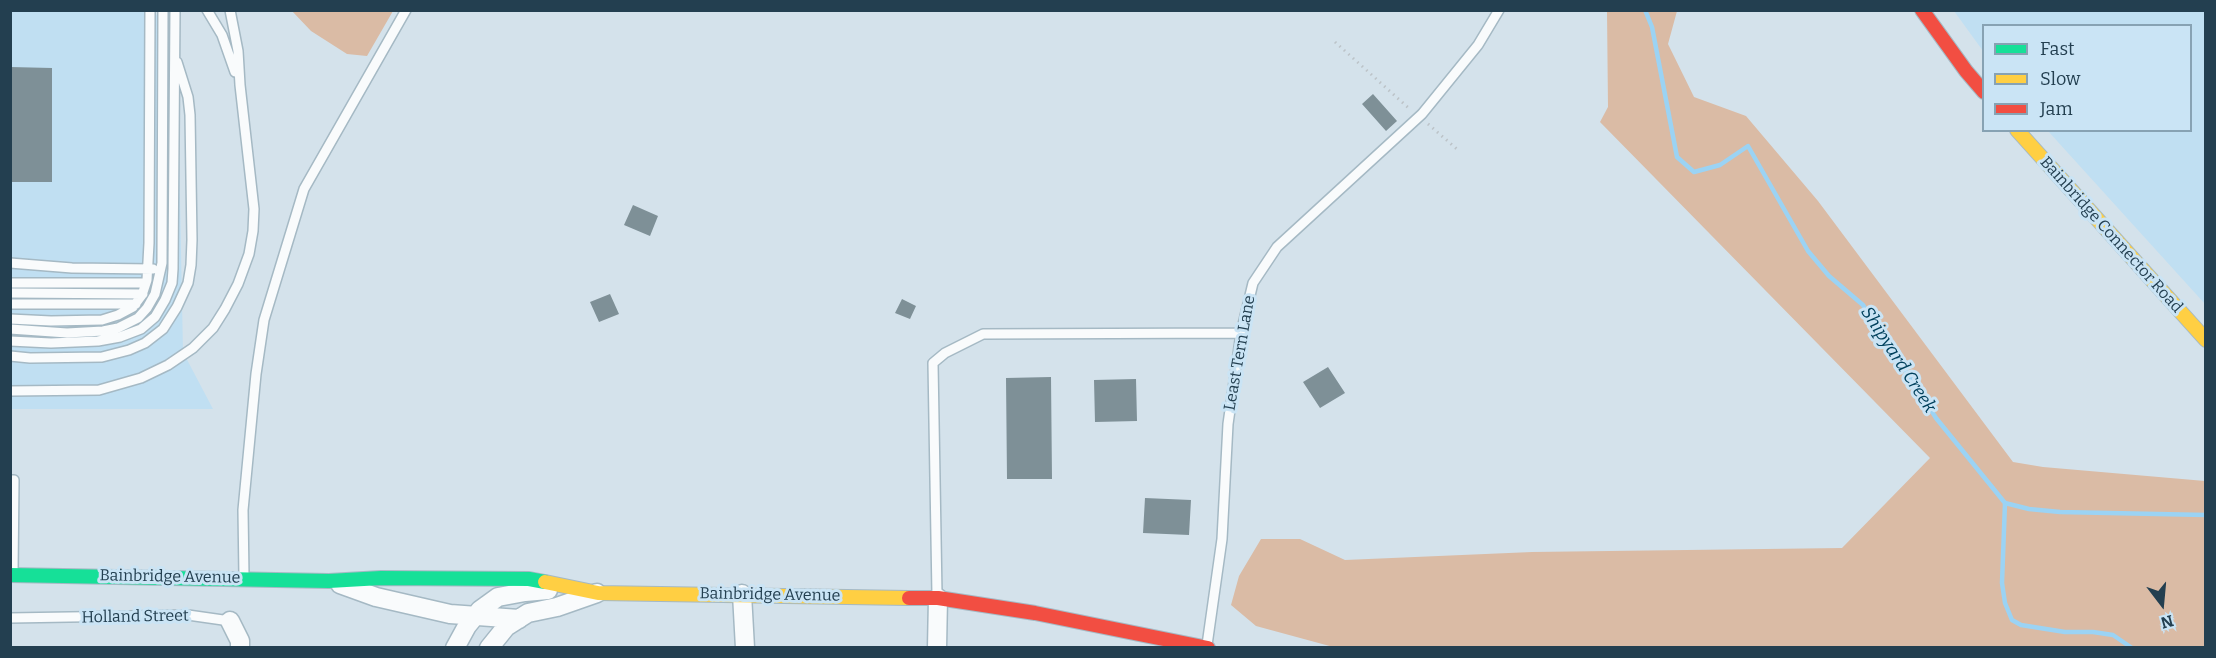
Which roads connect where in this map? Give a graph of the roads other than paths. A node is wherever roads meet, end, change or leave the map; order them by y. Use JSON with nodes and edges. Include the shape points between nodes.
{"nodes":[{"id":1,"x":150,"y":10,"type":"edge"},
{"id":2,"x":163,"y":10,"type":"edge"},
{"id":3,"x":176,"y":10,"type":"edge"},
{"id":4,"x":207,"y":10,"type":"edge"},
{"id":5,"x":230,"y":10,"type":"edge"},
{"id":6,"x":406,"y":10,"type":"edge"},
{"id":7,"x":1499,"y":10,"type":"edge"},
{"id":8,"x":1923,"y":10,"type":"edge"},
{"id":9,"x":175,"y":57,"type":"junction"},
{"id":10,"x":240,"y":86,"type":"junction"},
{"id":11,"x":1982,"y":91,"type":"edge"},
{"id":12,"x":2019,"y":132,"type":"edge"},
{"id":13,"x":10,"y":263,"type":"edge"},
{"id":14,"x":148,"y":268,"type":"junction"},
{"id":15,"x":161,"y":271,"type":"junction"},
{"id":16,"x":10,"y":283,"type":"edge"},
{"id":17,"x":172,"y":283,"type":"junction"},
{"id":18,"x":146,"y":284,"type":"junction"},
{"id":19,"x":10,"y":294,"type":"edge"},
{"id":20,"x":143,"y":294,"type":"junction"},
{"id":21,"x":10,"y":304,"type":"edge"},
{"id":22,"x":136,"y":304,"type":"junction"},
{"id":23,"x":179,"y":304,"type":"junction"},
{"id":24,"x":10,"y":319,"type":"edge"},
{"id":25,"x":10,"y":329,"type":"edge"},
{"id":26,"x":1241,"y":333,"type":"junction"},
{"id":27,"x":2205,"y":340,"type":"edge"},
{"id":28,"x":10,"y":341,"type":"edge"},
{"id":29,"x":10,"y":356,"type":"edge"},
{"id":30,"x":10,"y":391,"type":"edge"},
{"id":31,"x":10,"y":480,"type":"edge"},
{"id":32,"x":12,"y":575,"type":"edge"},
{"id":33,"x":244,"y":577,"type":"junction"},
{"id":34,"x":329,"y":580,"type":"junction"},
{"id":35,"x":598,"y":593,"type":"junction"},
{"id":36,"x":742,"y":594,"type":"junction"},
{"id":37,"x":938,"y":598,"type":"junction"},
{"id":38,"x":475,"y":616,"type":"junction"},
{"id":39,"x":10,"y":618,"type":"edge"},
{"id":40,"x":519,"y":619,"type":"junction"},
{"id":41,"x":230,"y":621,"type":"joint"},
{"id":42,"x":1208,"y":647,"type":"edge"},
{"id":43,"x":240,"y":648,"type":"edge"},
{"id":44,"x":455,"y":648,"type":"edge"},
{"id":45,"x":489,"y":648,"type":"edge"},
{"id":46,"x":745,"y":648,"type":"edge"},
{"id":47,"x":937,"y":648,"type":"edge"}],
"edges":[{"from":1,"to":14,"type":"lane"},
{"from":2,"to":15,"type":"lane"},
{"from":3,"to":9,"type":"lane"},
{"from":4,"to":10,"type":"lane","via":[[222,35]]},
{"from":5,"to":10,"type":"lane"},
{"from":6,"to":33,"type":"lane","via":[[304,189],[264,320],[243,510]]},
{"from":7,"to":26,"type":"lane","name":"Least Tern Lane","via":[[1478,45],[1419,116],[1277,247],[1253,283]]},
{"from":8,"to":11,"type":"street"},
{"from":9,"to":17,"type":"lane"},
{"from":9,"to":23,"type":"lane","via":[[190,115],[191,265]]},
{"from":10,"to":30,"type":"lane","via":[[252,182],[253,231],[238,284],[213,328],[193,348],[168,364],[118,386],[99,390]]},
{"from":12,"to":27,"type":"street","name":"Bainbridge Connector Road"},
{"from":13,"to":14,"type":"lane"},
{"from":14,"to":15,"type":"lane"},
{"from":14,"to":18,"type":"lane"},
{"from":15,"to":17,"type":"lane"},
{"from":15,"to":25,"type":"lane","via":[[147,308],[138,318],[118,328],[67,333]]},
{"from":16,"to":18,"type":"lane"},
{"from":17,"to":23,"type":"lane"},
{"from":17,"to":28,"type":"lane","via":[[155,317],[141,329],[120,337],[51,343]]},
{"from":18,"to":20,"type":"lane"},
{"from":19,"to":20,"type":"lane"},
{"from":20,"to":22,"type":"lane"},
{"from":21,"to":22,"type":"lane"},
{"from":22,"to":24,"type":"lane","via":[[102,320]]},
{"from":23,"to":29,"type":"lane","via":[[164,329],[129,350],[102,357]]},
{"from":26,"to":37,"type":"lane","via":[[983,334],[933,363]]},
{"from":26,"to":42,"type":"lane","name":"Least Tern Lane","via":[[1227,424],[1222,539]]},
{"from":31,"to":32,"type":"lane","via":[[14,480]]},
{"from":32,"to":33,"type":"street","name":"Bainbridge Avenue"},
{"from":33,"to":34,"type":"street","name":"Bainbridge Avenue"},
{"from":34,"to":35,"type":"street","name":"Bainbridge Avenue","via":[[529,579]]},
{"from":34,"to":38,"type":"street","name":"Bainbridge Avenue","via":[[376,597]]},
{"from":35,"to":36,"type":"street","name":"Bainbridge Avenue"},
{"from":35,"to":38,"type":"street","via":[[525,591],[498,597]]},
{"from":35,"to":40,"type":"street"},
{"from":36,"to":37,"type":"street","name":"Bainbridge Avenue"},
{"from":36,"to":46,"type":"street"},
{"from":37,"to":42,"type":"street","name":"Bainbridge Avenue"},
{"from":37,"to":47,"type":"street"},
{"from":38,"to":40,"type":"street","name":"Bainbridge Avenue"},
{"from":38,"to":44,"type":"street"},
{"from":39,"to":41,"type":"lane","name":"Holland Street","via":[[188,615]]},
{"from":40,"to":45,"type":"street","via":[[506,627]]},
{"from":41,"to":43,"type":"street","name":"Holland Street"}]}
